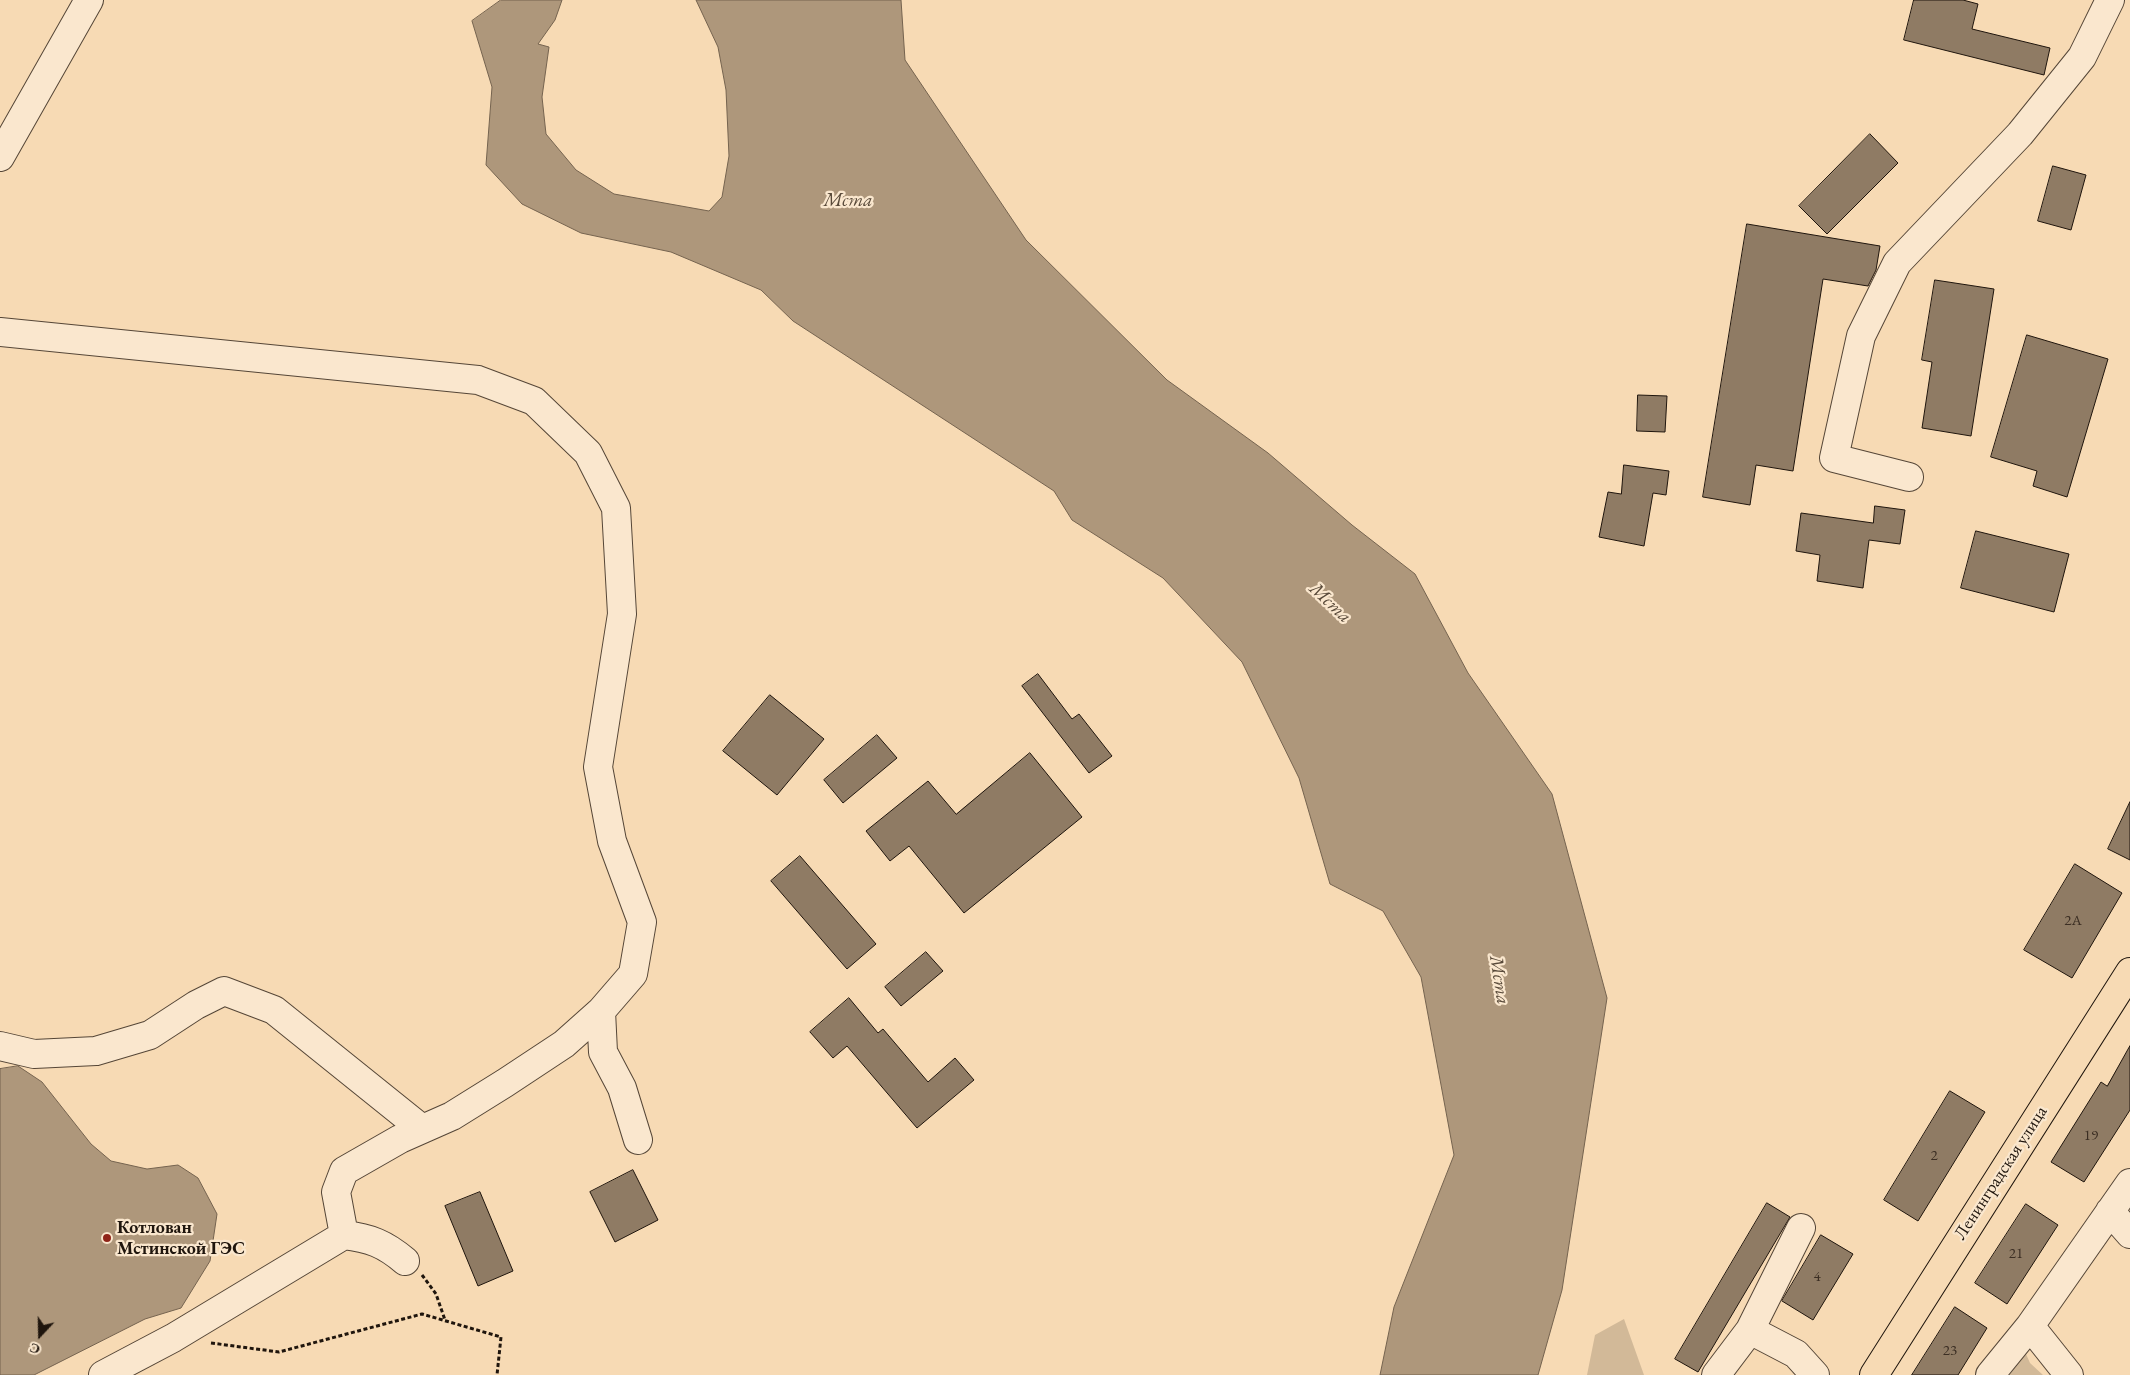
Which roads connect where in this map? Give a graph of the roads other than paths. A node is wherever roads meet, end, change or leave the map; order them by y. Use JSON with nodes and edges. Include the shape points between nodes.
{"nodes":[{"id":1,"x":89,"y":0,"type":"edge"},
{"id":2,"x":2110,"y":0,"type":"edge"},
{"id":3,"x":0,"y":157,"type":"edge"},
{"id":4,"x":0,"y":332,"type":"edge"},
{"id":5,"x":1909,"y":477,"type":"dead end"},
{"id":6,"x":2130,"y":972,"type":"edge"},
{"id":7,"x":601,"y":1011,"type":"junction"},
{"id":8,"x":0,"y":1046,"type":"edge"},
{"id":9,"x":422,"y":1130,"type":"junction"},
{"id":10,"x":638,"y":1140,"type":"dead end"},
{"id":11,"x":2130,"y":1183,"type":"edge"},
{"id":12,"x":2110,"y":1211,"type":"junction"},
{"id":13,"x":1801,"y":1228,"type":"dead end"},
{"id":14,"x":2130,"y":1234,"type":"edge"},
{"id":15,"x":344,"y":1235,"type":"junction"},
{"id":16,"x":404,"y":1261,"type":"road end"},
{"id":17,"x":2030,"y":1326,"type":"junction"},
{"id":18,"x":1750,"y":1330,"type":"junction"},
{"id":19,"x":1716,"y":1374,"type":"edge"},
{"id":20,"x":102,"y":1375,"type":"edge"},
{"id":21,"x":1815,"y":1375,"type":"edge"},
{"id":22,"x":1874,"y":1375,"type":"edge"},
{"id":23,"x":1990,"y":1375,"type":"edge"},
{"id":24,"x":2069,"y":1375,"type":"edge"}],
"edges":[{"from":1,"to":3,"type":"street"},
{"from":2,"to":5,"type":"street","via":[[2082,57],[2020,134],[1898,263],[1861,336],[1834,458]]},
{"from":4,"to":7,"type":"street","via":[[478,380],[534,401],[588,453],[616,508],[622,614],[598,767],[612,841],[642,922],[633,974]]},
{"from":6,"to":22,"type":"main road","name":"Ленинградская улица"},
{"from":7,"to":9,"type":"street","via":[[564,1044],[505,1084]]},
{"from":7,"to":10,"type":"street","via":[[603,1052],[622,1088]]},
{"from":8,"to":9,"type":"street","via":[[34,1054],[96,1051],[150,1035],[224,991],[274,1010]]},
{"from":9,"to":15,"type":"street","via":[[344,1171],[336,1192]]},
{"from":11,"to":12,"type":"street"},
{"from":12,"to":14,"type":"street"},
{"from":12,"to":17,"type":"street"},
{"from":13,"to":18,"type":"street"},
{"from":15,"to":16,"type":"street","via":[[367,1237],[392,1250]]},
{"from":15,"to":20,"type":"street","via":[[173,1338]]},
{"from":17,"to":23,"type":"street"},
{"from":17,"to":24,"type":"street"},
{"from":18,"to":19,"type":"street"},
{"from":18,"to":21,"type":"street","via":[[1796,1354]]}]}
